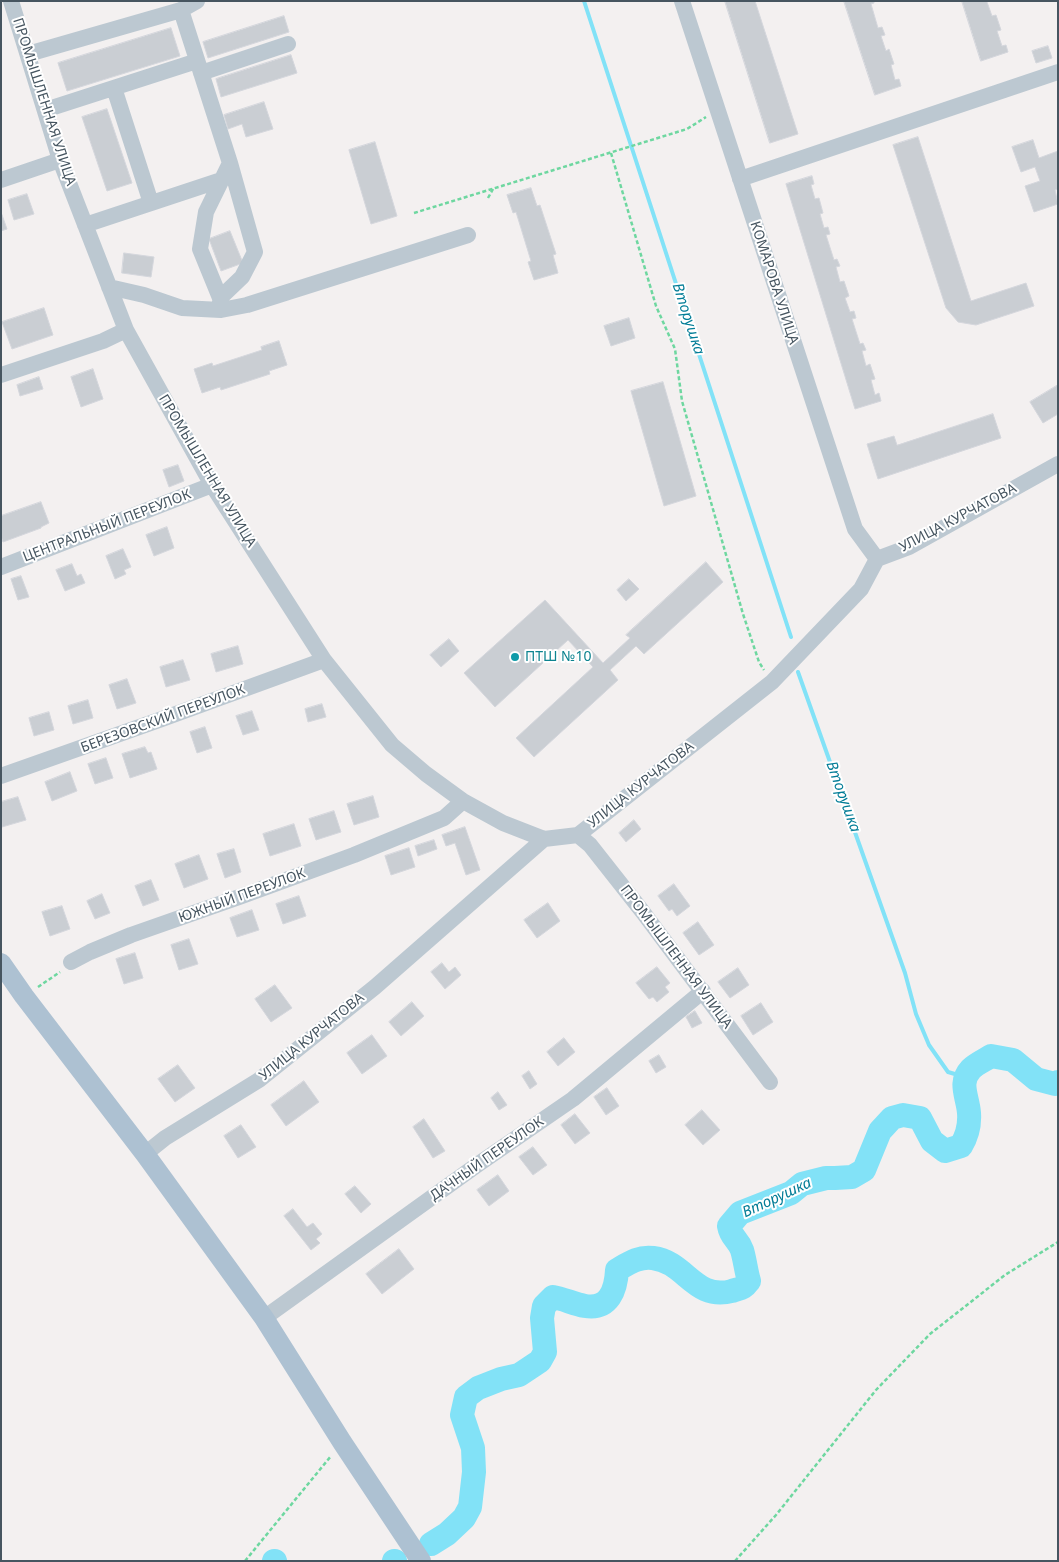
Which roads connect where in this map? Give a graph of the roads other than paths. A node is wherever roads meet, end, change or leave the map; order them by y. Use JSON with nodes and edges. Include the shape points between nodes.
{"nodes":[{"id":1,"x":11,"y":1,"type":"edge"},
{"id":2,"x":197,"y":1,"type":"edge"},
{"id":3,"x":682,"y":1,"type":"edge"},
{"id":4,"x":181,"y":10,"type":"junction"},
{"id":5,"x":288,"y":44,"type":"dead end"},
{"id":6,"x":28,"y":54,"type":"junction"},
{"id":7,"x":199,"y":67,"type":"junction"},
{"id":8,"x":1058,"y":72,"type":"edge"},
{"id":9,"x":114,"y":88,"type":"junction"},
{"id":10,"x":45,"y":110,"type":"junction"},
{"id":11,"x":60,"y":160,"type":"junction"},
{"id":12,"x":230,"y":163,"type":"junction"},
{"id":13,"x":740,"y":179,"type":"junction"},
{"id":14,"x":1,"y":180,"type":"edge"},
{"id":15,"x":222,"y":180,"type":"junction"},
{"id":16,"x":151,"y":203,"type":"junction"},
{"id":17,"x":85,"y":225,"type":"junction"},
{"id":18,"x":468,"y":236,"type":"dead end"},
{"id":19,"x":109,"y":287,"type":"junction"},
{"id":20,"x":221,"y":304,"type":"junction"},
{"id":21,"x":126,"y":330,"type":"junction"},
{"id":22,"x":1,"y":375,"type":"edge"},
{"id":23,"x":1058,"y":464,"type":"edge"},
{"id":24,"x":212,"y":485,"type":"junction"},
{"id":25,"x":877,"y":559,"type":"junction"},
{"id":26,"x":1,"y":567,"type":"edge"},
{"id":27,"x":324,"y":660,"type":"junction"},
{"id":28,"x":1,"y":776,"type":"edge"},
{"id":29,"x":463,"y":802,"type":"junction"},
{"id":30,"x":578,"y":835,"type":"junction"},
{"id":31,"x":544,"y":839,"type":"junction"},
{"id":32,"x":1,"y":962,"type":"edge"},
{"id":33,"x":71,"y":962,"type":"road end"},
{"id":34,"x":703,"y":991,"type":"junction"},
{"id":35,"x":770,"y":1082,"type":"dead end"},
{"id":36,"x":145,"y":1154,"type":"junction"},
{"id":37,"x":264,"y":1318,"type":"junction"},
{"id":38,"x":421,"y":1561,"type":"edge"}],
"edges":[{"from":1,"to":6,"type":"street","name":"ПРОМЫШЛЕННАЯ УЛИЦА"},
{"from":2,"to":4,"type":"street"},
{"from":3,"to":13,"type":"street","name":"КОМАРОВА УЛИЦА"},
{"from":4,"to":6,"type":"street"},
{"from":4,"to":7,"type":"street"},
{"from":5,"to":7,"type":"street"},
{"from":6,"to":10,"type":"street","name":"ПРОМЫШЛЕННАЯ УЛИЦА"},
{"from":7,"to":9,"type":"street"},
{"from":7,"to":12,"type":"street"},
{"from":8,"to":13,"type":"street"},
{"from":9,"to":10,"type":"street"},
{"from":9,"to":16,"type":"street"},
{"from":10,"to":11,"type":"street","name":"ПРОМЫШЛЕННАЯ УЛИЦА"},
{"from":11,"to":14,"type":"street"},
{"from":11,"to":17,"type":"street","name":"ПРОМЫШЛЕННАЯ УЛИЦА"},
{"from":12,"to":15,"type":"street"},
{"from":12,"to":20,"type":"street","via":[[255,252],[242,277]]},
{"from":13,"to":25,"type":"street","name":"КОМАРОВА УЛИЦА","via":[[855,529]]},
{"from":15,"to":16,"type":"street"},
{"from":15,"to":20,"type":"street","via":[[206,212],[200,249]]},
{"from":16,"to":17,"type":"street"},
{"from":17,"to":19,"type":"street","name":"ПРОМЫШЛЕННАЯ УЛИЦА"},
{"from":18,"to":20,"type":"street","via":[[247,305]]},
{"from":19,"to":20,"type":"street","via":[[182,308]]},
{"from":19,"to":21,"type":"street","name":"ПРОМЫШЛЕННАЯ УЛИЦА"},
{"from":21,"to":22,"type":"street","via":[[103,341]]},
{"from":21,"to":24,"type":"street","name":"ПРОМЫШЛЕННАЯ УЛИЦА"},
{"from":23,"to":25,"type":"street","name":"УЛИЦА КУРЧАТОВА","via":[[909,547]]},
{"from":24,"to":26,"type":"street","name":"ЦЕНТРАЛЬНЫЙ ПЕРЕУЛОК"},
{"from":24,"to":27,"type":"street","name":"ПРОМЫШЛЕННАЯ УЛИЦА"},
{"from":25,"to":30,"type":"street","name":"УЛИЦА КУРЧАТОВА","via":[[861,589],[772,682]]},
{"from":27,"to":28,"type":"street","name":"БЕРЕЗОВСКИЙ ПЕРЕУЛОК"},
{"from":27,"to":29,"type":"street","name":"ПРОМЫШЛЕННАЯ УЛИЦА","via":[[392,745]]},
{"from":29,"to":31,"type":"street","name":"ПРОМЫШЛЕННАЯ УЛИЦА"},
{"from":29,"to":33,"type":"street","name":"ЮЖНЫЙ ПЕРЕУЛОК","via":[[444,818],[354,855],[131,935]]},
{"from":30,"to":31,"type":"street","name":"УЛИЦА КУРЧАТОВА"},
{"from":30,"to":34,"type":"street","name":"ПРОМЫШЛЕННАЯ УЛИЦА","via":[[590,845]]},
{"from":31,"to":36,"type":"street","name":"УЛИЦА КУРЧАТОВА","via":[[375,987],[260,1080],[165,1138]]},
{"from":32,"to":36,"type":"main road"},
{"from":34,"to":35,"type":"street","name":"ПРОМЫШЛЕННАЯ УЛИЦА"},
{"from":34,"to":37,"type":"street","name":"ДАЧНЫЙ ПЕРЕУЛОК","via":[[573,1099]]},
{"from":36,"to":37,"type":"main road"},
{"from":37,"to":38,"type":"main road"}]}
